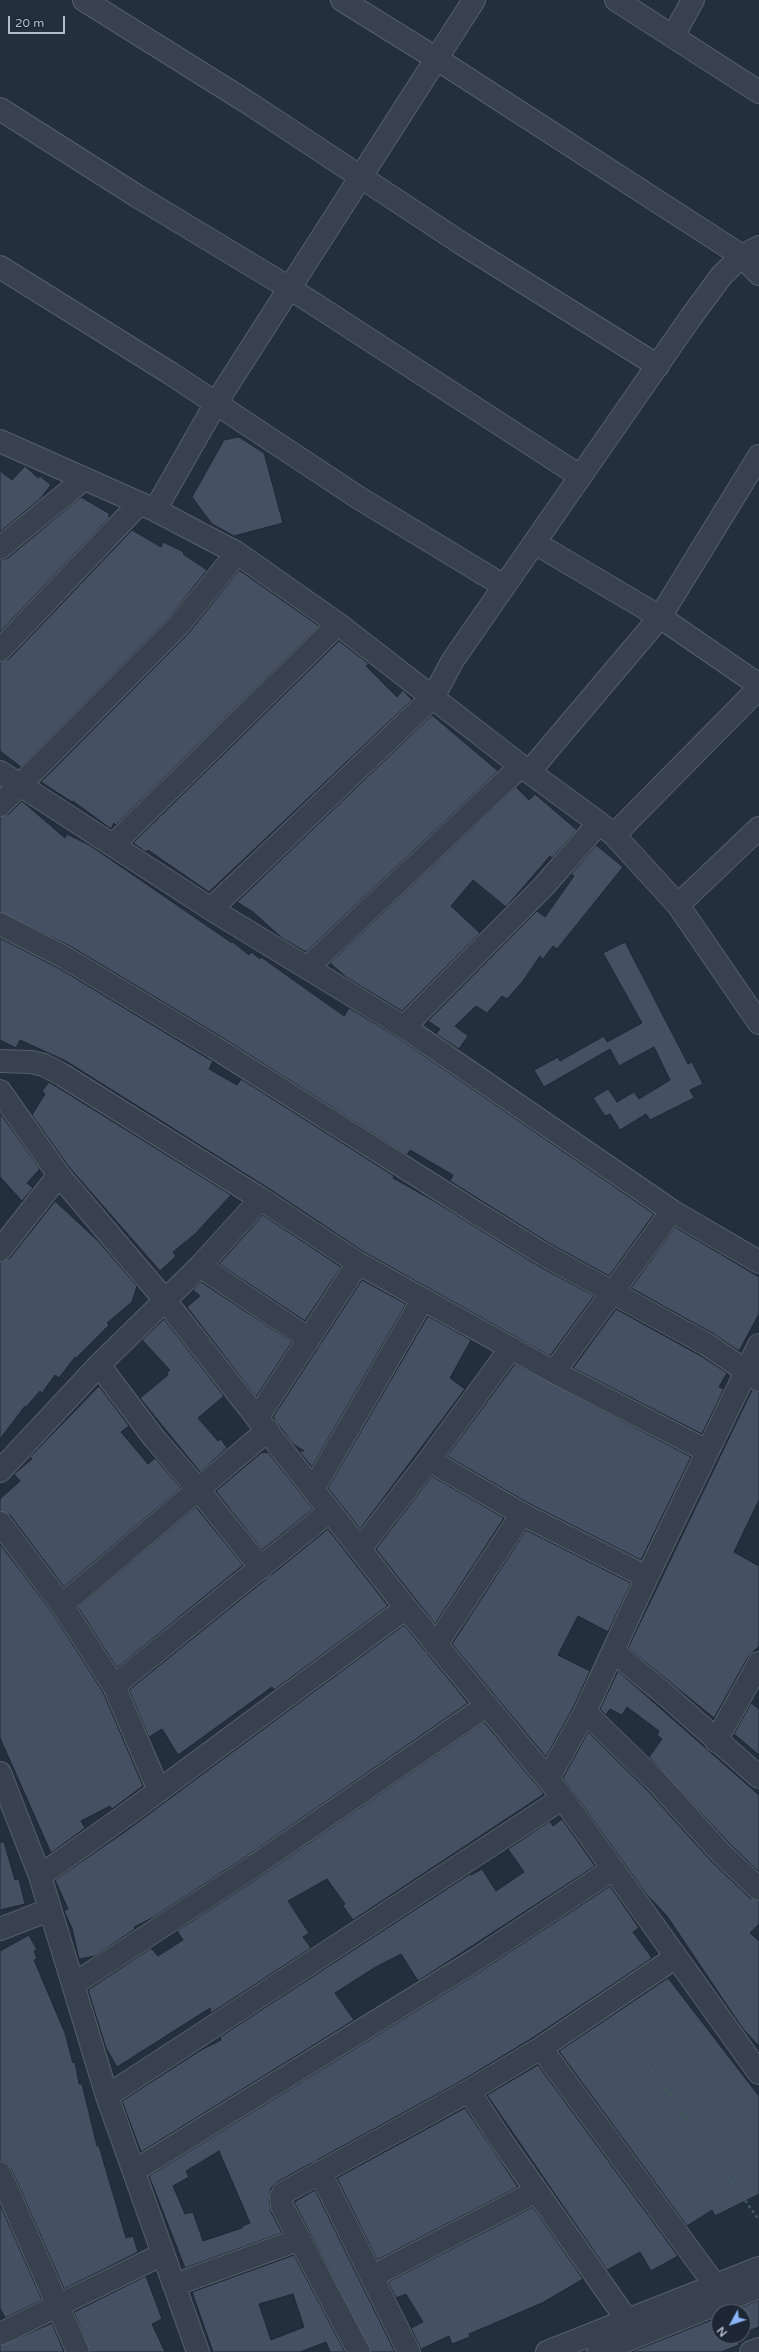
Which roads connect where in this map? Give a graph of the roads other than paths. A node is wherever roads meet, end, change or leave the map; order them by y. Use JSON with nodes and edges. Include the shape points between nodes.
{"nodes":[{"id":1,"x":84,"y":0,"type":"edge"},
{"id":2,"x":342,"y":0,"type":"edge"},
{"id":3,"x":474,"y":0,"type":"edge"},
{"id":4,"x":616,"y":0,"type":"edge"},
{"id":5,"x":693,"y":0,"type":"edge"},
{"id":6,"x":673,"y":36,"type":"junction"},
{"id":7,"x":437,"y":59,"type":"junction"},
{"id":8,"x":759,"y":92,"type":"edge"},
{"id":9,"x":0,"y":110,"type":"edge"},
{"id":10,"x":360,"y":176,"type":"junction"},
{"id":11,"x":751,"y":252,"type":"edge"},
{"id":12,"x":0,"y":267,"type":"edge"},
{"id":13,"x":759,"y":274,"type":"edge"},
{"id":14,"x":290,"y":289,"type":"junction"},
{"id":15,"x":658,"y":366,"type":"junction"},
{"id":16,"x":216,"y":403,"type":"junction"},
{"id":17,"x":0,"y":441,"type":"edge"},
{"id":18,"x":758,"y":462,"type":"edge"},
{"id":19,"x":580,"y":476,"type":"junction"},
{"id":20,"x":84,"y":479,"type":"junction"},
{"id":21,"x":147,"y":507,"type":"junction"},
{"id":22,"x":535,"y":543,"type":"junction"},
{"id":23,"x":0,"y":548,"type":"edge"},
{"id":24,"x":237,"y":553,"type":"junction"},
{"id":25,"x":504,"y":586,"type":"junction"},
{"id":26,"x":660,"y":617,"type":"junction"},
{"id":27,"x":338,"y":624,"type":"junction"},
{"id":28,"x":0,"y":650,"type":"edge"},
{"id":29,"x":759,"y":686,"type":"edge"},
{"id":30,"x":433,"y":697,"type":"junction"},
{"id":31,"x":525,"y":769,"type":"junction"},
{"id":32,"x":0,"y":772,"type":"edge"},
{"id":33,"x":21,"y":786,"type":"junction"},
{"id":34,"x":0,"y":806,"type":"edge"},
{"id":35,"x":759,"y":828,"type":"edge"},
{"id":36,"x":606,"y":829,"type":"junction"},
{"id":37,"x":113,"y":845,"type":"junction"},
{"id":38,"x":678,"y":905,"type":"junction"},
{"id":39,"x":212,"y":909,"type":"junction"},
{"id":40,"x":0,"y":924,"type":"edge"},
{"id":41,"x":308,"y":967,"type":"junction"},
{"id":42,"x":759,"y":1023,"type":"edge"},
{"id":43,"x":404,"y":1028,"type":"junction"},
{"id":44,"x":0,"y":1061,"type":"edge"},
{"id":45,"x":0,"y":1091,"type":"edge"},
{"id":46,"x":59,"y":1175,"type":"junction"},
{"id":47,"x":261,"y":1199,"type":"junction"},
{"id":48,"x":672,"y":1211,"type":"junction"},
{"id":49,"x":0,"y":1250,"type":"edge"},
{"id":50,"x":759,"y":1262,"type":"edge"},
{"id":51,"x":358,"y":1263,"type":"junction"},
{"id":52,"x":200,"y":1266,"type":"junction"},
{"id":53,"x":611,"y":1291,"type":"junction"},
{"id":54,"x":164,"y":1299,"type":"junction"},
{"id":55,"x":423,"y":1299,"type":"junction"},
{"id":56,"x":309,"y":1339,"type":"junction"},
{"id":57,"x":759,"y":1345,"type":"edge"},
{"id":58,"x":511,"y":1348,"type":"junction"},
{"id":59,"x":99,"y":1365,"type":"junction"},
{"id":60,"x":554,"y":1372,"type":"junction"},
{"id":61,"x":753,"y":1376,"type":"edge"},
{"id":62,"x":263,"y":1424,"type":"junction"},
{"id":63,"x":707,"y":1451,"type":"junction"},
{"id":64,"x":429,"y":1460,"type":"junction"},
{"id":65,"x":0,"y":1471,"type":"edge"},
{"id":66,"x":314,"y":1488,"type":"junction"},
{"id":67,"x":198,"y":1489,"type":"junction"},
{"id":68,"x":330,"y":1511,"type":"junction"},
{"id":69,"x":522,"y":1514,"type":"junction"},
{"id":70,"x":0,"y":1524,"type":"edge"},
{"id":71,"x":361,"y":1548,"type":"junction"},
{"id":72,"x":261,"y":1568,"type":"junction"},
{"id":73,"x":647,"y":1577,"type":"junction"},
{"id":74,"x":62,"y":1605,"type":"junction"},
{"id":75,"x":406,"y":1608,"type":"junction"},
{"id":76,"x":436,"y":1645,"type":"junction"},
{"id":77,"x":614,"y":1652,"type":"junction"},
{"id":78,"x":759,"y":1663,"type":"edge"},
{"id":79,"x":114,"y":1686,"type":"junction"},
{"id":80,"x":486,"y":1706,"type":"junction"},
{"id":81,"x":585,"y":1712,"type":"junction"},
{"id":82,"x":716,"y":1741,"type":"junction"},
{"id":83,"x":0,"y":1773,"type":"edge"},
{"id":84,"x":759,"y":1777,"type":"edge"},
{"id":85,"x":548,"y":1779,"type":"junction"},
{"id":86,"x":159,"y":1791,"type":"junction"},
{"id":87,"x":563,"y":1798,"type":"junction"},
{"id":88,"x":613,"y":1869,"type":"junction"},
{"id":89,"x":40,"y":1876,"type":"junction"},
{"id":90,"x":759,"y":1889,"type":"edge"},
{"id":91,"x":49,"y":1910,"type":"junction"},
{"id":92,"x":2,"y":1927,"type":"edge"},
{"id":93,"x":676,"y":1957,"type":"junction"},
{"id":94,"x":74,"y":1984,"type":"junction"},
{"id":95,"x":541,"y":2048,"type":"junction"},
{"id":96,"x":756,"y":2063,"type":"edge"},
{"id":97,"x":469,"y":2091,"type":"junction"},
{"id":98,"x":107,"y":2096,"type":"junction"},
{"id":99,"x":134,"y":2171,"type":"junction"},
{"id":100,"x":320,"y":2172,"type":"junction"},
{"id":101,"x":0,"y":2173,"type":"edge"},
{"id":102,"x":537,"y":2191,"type":"junction"},
{"id":103,"x":298,"y":2240,"type":"junction"},
{"id":104,"x":163,"y":2254,"type":"junction"},
{"id":105,"x":759,"y":2268,"type":"edge"},
{"id":106,"x":374,"y":2276,"type":"junction"},
{"id":107,"x":715,"y":2285,"type":"junction"},
{"id":108,"x":174,"y":2286,"type":"junction"},
{"id":109,"x":759,"y":2287,"type":"edge"},
{"id":110,"x":58,"y":2306,"type":"junction"},
{"id":111,"x":627,"y":2320,"type":"junction"},
{"id":112,"x":0,"y":2334,"type":"edge"},
{"id":113,"x":759,"y":2349,"type":"edge"},
{"id":114,"x":78,"y":2352,"type":"edge"},
{"id":115,"x":198,"y":2352,"type":"edge"},
{"id":116,"x":358,"y":2352,"type":"edge"},
{"id":117,"x":409,"y":2352,"type":"edge"},
{"id":118,"x":547,"y":2352,"type":"edge"},
{"id":119,"x":600,"y":2352,"type":"edge"},
{"id":120,"x":751,"y":2352,"type":"edge"}],
"edges":[{"from":1,"to":10,"type":"street"},
{"from":2,"to":7,"type":"street"},
{"from":3,"to":7,"type":"street"},
{"from":4,"to":6,"type":"street"},
{"from":5,"to":6,"type":"street"},
{"from":6,"to":8,"type":"street"},
{"from":7,"to":10,"type":"street"},
{"from":7,"to":11,"type":"street"},
{"from":9,"to":14,"type":"street"},
{"from":10,"to":14,"type":"street"},
{"from":10,"to":15,"type":"street","via":[[461,243]]},
{"from":11,"to":13,"type":"street"},
{"from":11,"to":15,"type":"street","via":[[722,275]]},
{"from":12,"to":16,"type":"street"},
{"from":14,"to":16,"type":"street"},
{"from":14,"to":19,"type":"street"},
{"from":15,"to":19,"type":"street"},
{"from":16,"to":21,"type":"street"},
{"from":16,"to":25,"type":"street","via":[[359,498]]},
{"from":17,"to":20,"type":"street"},
{"from":18,"to":26,"type":"street"},
{"from":19,"to":22,"type":"street"},
{"from":20,"to":21,"type":"street"},
{"from":20,"to":23,"type":"street"},
{"from":21,"to":24,"type":"street"},
{"from":21,"to":28,"type":"street"},
{"from":22,"to":25,"type":"street"},
{"from":22,"to":26,"type":"street"},
{"from":24,"to":27,"type":"street"},
{"from":24,"to":33,"type":"street","via":[[179,625]]},
{"from":25,"to":30,"type":"street","via":[[453,660]]},
{"from":26,"to":29,"type":"street"},
{"from":26,"to":31,"type":"street"},
{"from":27,"to":30,"type":"street"},
{"from":27,"to":37,"type":"street"},
{"from":29,"to":36,"type":"street"},
{"from":30,"to":31,"type":"street"},
{"from":30,"to":39,"type":"street"},
{"from":31,"to":36,"type":"street"},
{"from":31,"to":41,"type":"street"},
{"from":32,"to":33,"type":"street"},
{"from":33,"to":34,"type":"street"},
{"from":33,"to":37,"type":"street"},
{"from":35,"to":38,"type":"street"},
{"from":36,"to":38,"type":"street"},
{"from":36,"to":43,"type":"street","via":[[538,891]]},
{"from":37,"to":39,"type":"street"},
{"from":38,"to":42,"type":"street"},
{"from":39,"to":41,"type":"street"},
{"from":40,"to":53,"type":"street","via":[[72,962],[468,1208]]},
{"from":41,"to":43,"type":"street"},
{"from":43,"to":48,"type":"street"},
{"from":44,"to":47,"type":"street","via":[[37,1064],[61,1074]]},
{"from":45,"to":46,"type":"street"},
{"from":46,"to":49,"type":"street"},
{"from":46,"to":54,"type":"street"},
{"from":47,"to":51,"type":"street"},
{"from":47,"to":52,"type":"street"},
{"from":48,"to":50,"type":"street"},
{"from":48,"to":53,"type":"street"},
{"from":51,"to":55,"type":"street"},
{"from":51,"to":56,"type":"street"},
{"from":52,"to":54,"type":"street"},
{"from":52,"to":56,"type":"street"},
{"from":53,"to":60,"type":"street"},
{"from":53,"to":61,"type":"street","via":[[728,1357]]},
{"from":54,"to":59,"type":"street"},
{"from":54,"to":62,"type":"street"},
{"from":55,"to":58,"type":"street"},
{"from":55,"to":66,"type":"street"},
{"from":56,"to":62,"type":"street"},
{"from":57,"to":61,"type":"street"},
{"from":58,"to":60,"type":"street"},
{"from":58,"to":64,"type":"street"},
{"from":59,"to":65,"type":"street"},
{"from":59,"to":67,"type":"street","via":[[154,1438]]},
{"from":60,"to":63,"type":"street"},
{"from":61,"to":63,"type":"street"},
{"from":62,"to":66,"type":"street"},
{"from":62,"to":67,"type":"street"},
{"from":63,"to":73,"type":"street"},
{"from":64,"to":69,"type":"street"},
{"from":64,"to":71,"type":"street"},
{"from":66,"to":68,"type":"street"},
{"from":67,"to":72,"type":"street"},
{"from":67,"to":74,"type":"street"},
{"from":68,"to":71,"type":"street"},
{"from":68,"to":72,"type":"street"},
{"from":69,"to":73,"type":"street"},
{"from":69,"to":76,"type":"street"},
{"from":70,"to":74,"type":"street"},
{"from":71,"to":75,"type":"street"},
{"from":72,"to":79,"type":"street"},
{"from":73,"to":77,"type":"street"},
{"from":74,"to":79,"type":"street"},
{"from":75,"to":76,"type":"street"},
{"from":75,"to":86,"type":"street"},
{"from":76,"to":80,"type":"street"},
{"from":77,"to":81,"type":"street"},
{"from":77,"to":82,"type":"street","via":[[683,1709]]},
{"from":78,"to":82,"type":"street"},
{"from":79,"to":86,"type":"street"},
{"from":80,"to":85,"type":"street"},
{"from":80,"to":94,"type":"street","via":[[228,1884]]},
{"from":81,"to":85,"type":"street"},
{"from":81,"to":90,"type":"street","via":[[657,1782],[721,1853]]},
{"from":82,"to":84,"type":"street"},
{"from":83,"to":89,"type":"street"},
{"from":85,"to":87,"type":"street"},
{"from":86,"to":89,"type":"street"},
{"from":87,"to":88,"type":"street"},
{"from":87,"to":98,"type":"street"},
{"from":88,"to":93,"type":"street"},
{"from":88,"to":99,"type":"street","via":[[476,1958]]},
{"from":89,"to":91,"type":"street"},
{"from":91,"to":92,"type":"street"},
{"from":91,"to":94,"type":"street"},
{"from":93,"to":95,"type":"street"},
{"from":93,"to":96,"type":"street"},
{"from":94,"to":98,"type":"street"},
{"from":95,"to":97,"type":"street"},
{"from":95,"to":107,"type":"street"},
{"from":97,"to":100,"type":"street"},
{"from":97,"to":102,"type":"street"},
{"from":98,"to":99,"type":"street"},
{"from":99,"to":104,"type":"street"},
{"from":100,"to":103,"type":"street","via":[[288,2189],[280,2198]]},
{"from":100,"to":106,"type":"street"},
{"from":101,"to":110,"type":"street"},
{"from":102,"to":106,"type":"street"},
{"from":102,"to":111,"type":"street"},
{"from":103,"to":108,"type":"street"},
{"from":103,"to":116,"type":"street","via":[[323,2282]]},
{"from":104,"to":108,"type":"street"},
{"from":104,"to":110,"type":"street"},
{"from":105,"to":107,"type":"street"},
{"from":106,"to":117,"type":"street"},
{"from":107,"to":111,"type":"street"},
{"from":108,"to":115,"type":"street"},
{"from":109,"to":119,"type":"street"},
{"from":110,"to":112,"type":"street"},
{"from":110,"to":114,"type":"street"},
{"from":111,"to":118,"type":"street"},
{"from":113,"to":120,"type":"street"}]}
